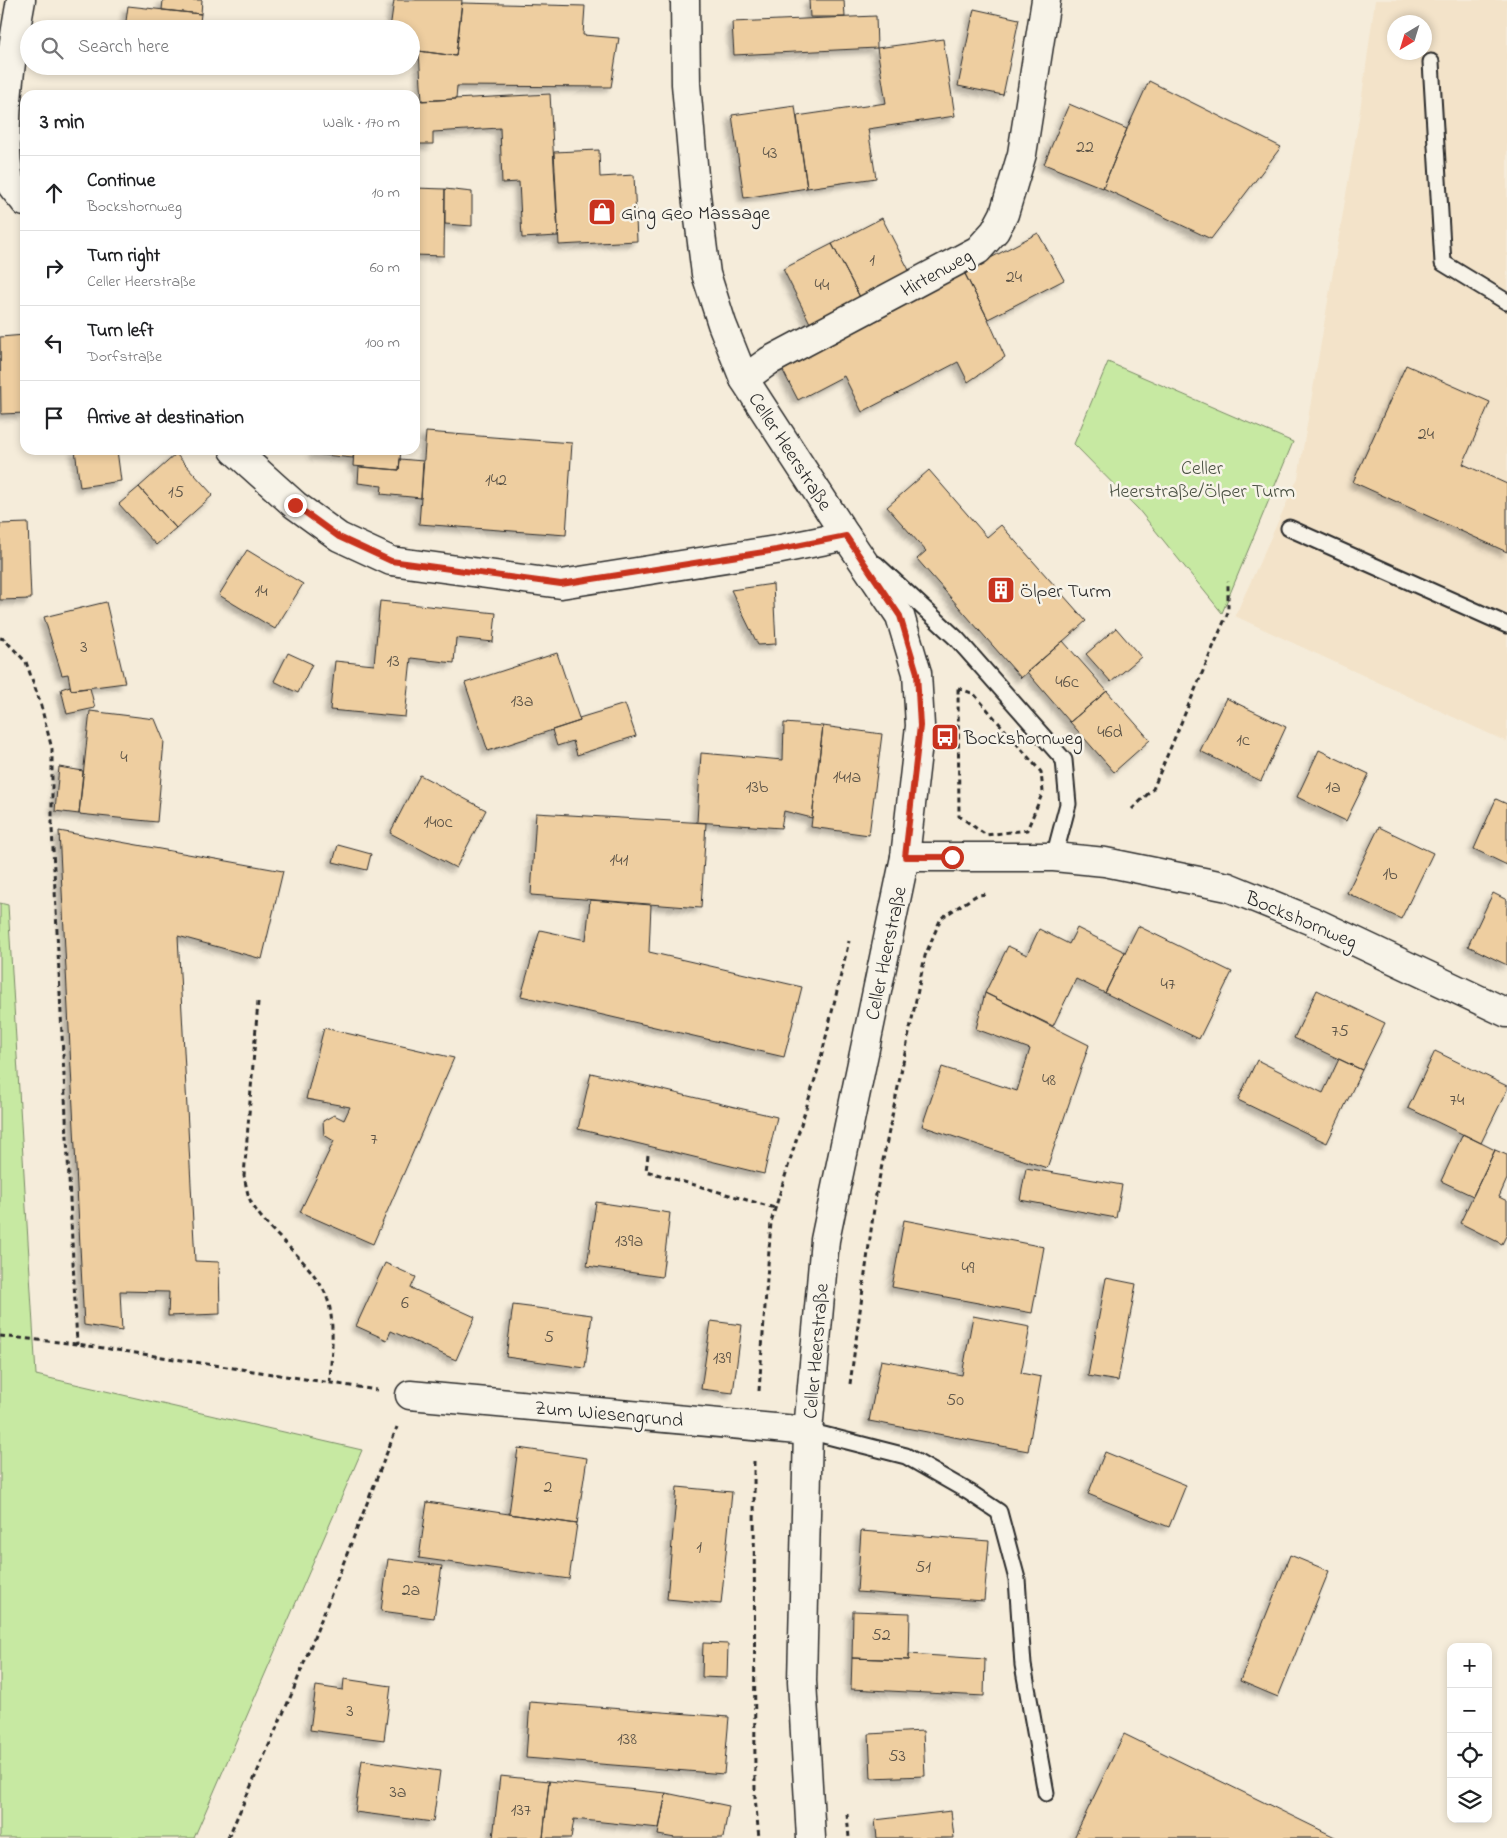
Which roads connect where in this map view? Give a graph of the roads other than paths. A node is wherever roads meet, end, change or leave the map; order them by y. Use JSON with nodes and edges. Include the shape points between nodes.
{"nodes":[{"id":1,"x":20,"y":0,"type":"edge"},
{"id":2,"x":686,"y":0,"type":"edge"},
{"id":3,"x":1046,"y":0,"type":"edge"},
{"id":4,"x":1431,"y":62,"type":"dead end"},
{"id":5,"x":11,"y":190,"type":"edge"},
{"id":6,"x":1507,"y":302,"type":"edge"},
{"id":7,"x":744,"y":379,"type":"junction"},
{"id":8,"x":240,"y":455,"type":"edge"},
{"id":9,"x":1289,"y":528,"type":"dead end"},
{"id":10,"x":846,"y":536,"type":"junction"},
{"id":11,"x":1507,"y":625,"type":"edge"},
{"id":12,"x":905,"y":857,"type":"junction"},
{"id":13,"x":1054,"y":857,"type":"junction"},
{"id":14,"x":1507,"y":1014,"type":"edge"},
{"id":15,"x":410,"y":1395,"type":"road end"},
{"id":16,"x":808,"y":1431,"type":"junction"},
{"id":17,"x":1046,"y":1793,"type":"dead end"},
{"id":18,"x":811,"y":1838,"type":"edge"}],
"edges":[{"from":1,"to":5,"type":"street","via":[[1,107],[0,145]]},
{"from":2,"to":7,"type":"street","name":"Celler Heerstraße","via":[[686,84],[706,274]]},
{"from":3,"to":7,"type":"street","name":"Hirtenweg","via":[[1022,154],[1004,214],[994,231],[978,250],[769,362]]},
{"from":4,"to":6,"type":"lane","via":[[1443,263]]},
{"from":7,"to":10,"type":"street","name":"Celler Heerstraße"},
{"from":8,"to":10,"type":"street","via":[[295,505],[339,537],[391,561],[561,584]]},
{"from":9,"to":11,"type":"lane"},
{"from":10,"to":12,"type":"street","name":"Celler Heerstraße","via":[[900,616],[917,673],[920,726]]},
{"from":10,"to":13,"type":"lane","via":[[957,639],[1064,760],[1068,804]]},
{"from":12,"to":13,"type":"street","name":"Bockshornweg"},
{"from":12,"to":16,"type":"street","name":"Celler Heerstraße","via":[[825,1240]]},
{"from":13,"to":14,"type":"street","name":"Bockshornweg","via":[[1106,862],[1228,887],[1312,921]]},
{"from":15,"to":16,"type":"street","name":"Zum Wiesengrund"},
{"from":16,"to":17,"type":"lane","via":[[906,1456],[999,1512],[1017,1579],[1023,1665]]},
{"from":16,"to":18,"type":"street","name":"Celler Heerstraße","via":[[802,1681]]}]}
